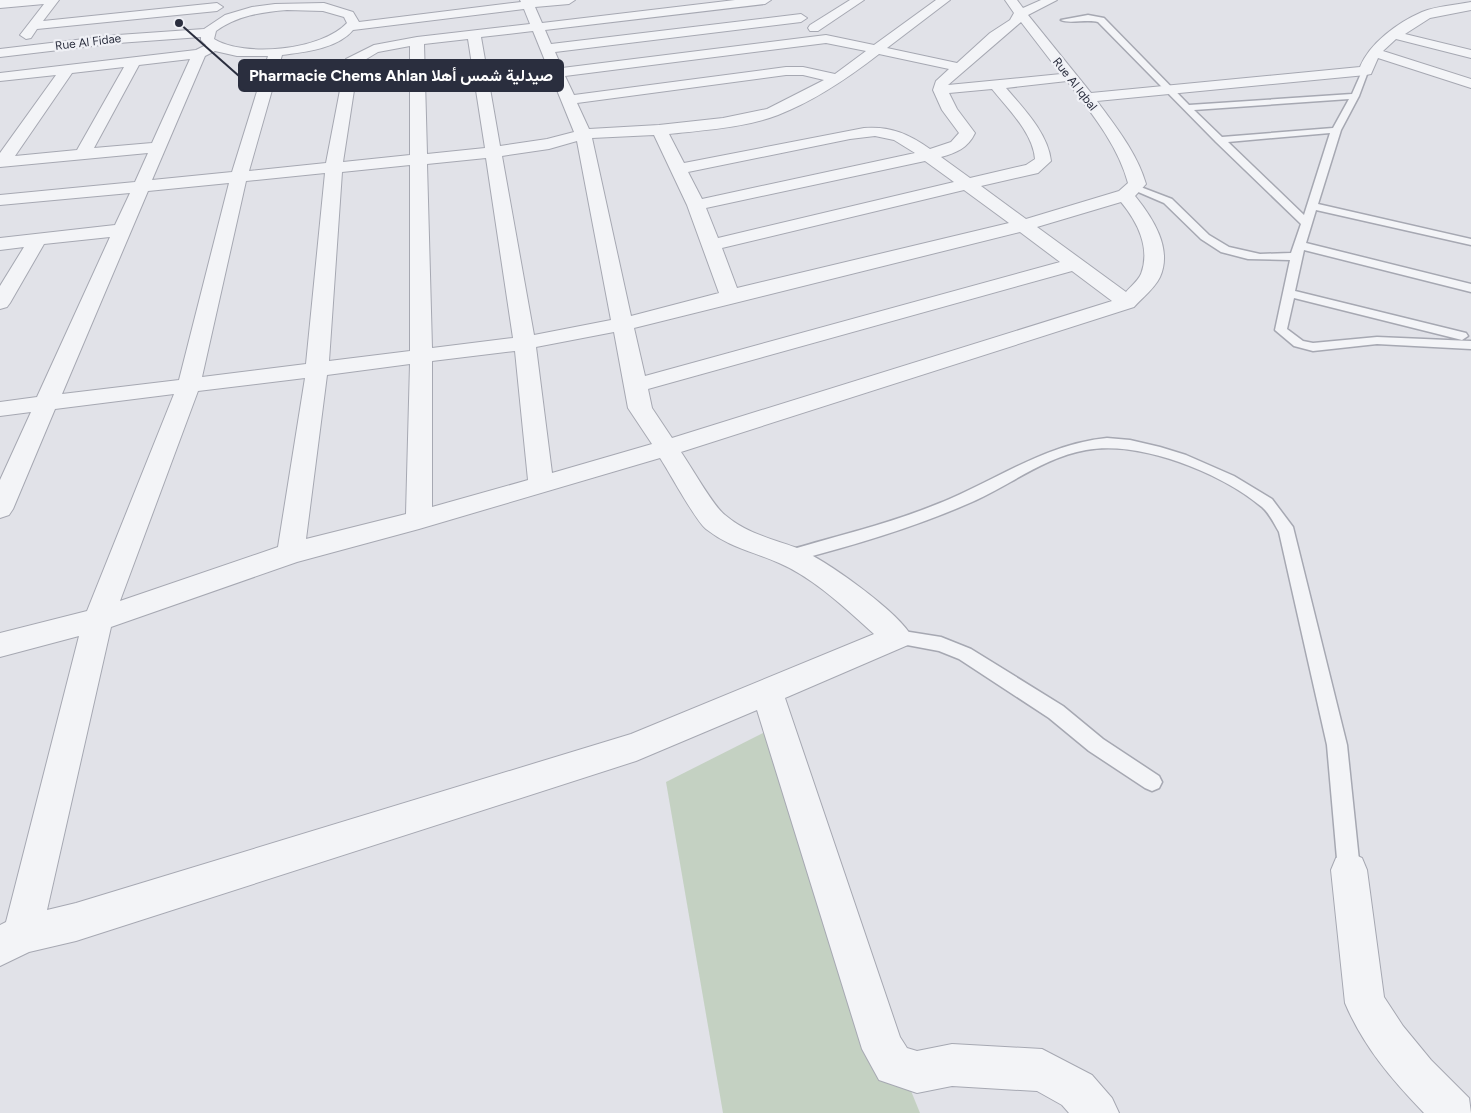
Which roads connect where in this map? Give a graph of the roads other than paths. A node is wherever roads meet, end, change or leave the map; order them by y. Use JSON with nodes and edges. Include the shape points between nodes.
{"nodes":[{"id":1,"x":48,"y":0,"type":"edge"},
{"id":2,"x":53,"y":0,"type":"edge"},
{"id":3,"x":569,"y":0,"type":"edge"},
{"id":4,"x":765,"y":0,"type":"edge"},
{"id":5,"x":858,"y":0,"type":"edge"},
{"id":6,"x":944,"y":0,"type":"edge"},
{"id":7,"x":1011,"y":0,"type":"edge"},
{"id":8,"x":1051,"y":0,"type":"edge"},
{"id":9,"x":527,"y":2,"type":"edge"},
{"id":10,"x":285,"y":3,"type":"edge"},
{"id":11,"x":0,"y":4,"type":"edge"},
{"id":12,"x":219,"y":4,"type":"edge"},
{"id":13,"x":787,"y":6,"type":"dead end"},
{"id":14,"x":1471,"y":6,"type":"edge"},
{"id":15,"x":1020,"y":14,"type":"junction"},
{"id":16,"x":801,"y":18,"type":"junction"},
{"id":17,"x":1065,"y":20,"type":"dead end"},
{"id":18,"x":352,"y":23,"type":"junction"},
{"id":19,"x":1415,"y":23,"type":"junction"},
{"id":20,"x":32,"y":26,"type":"junction"},
{"id":21,"x":537,"y":27,"type":"junction"},
{"id":22,"x":1430,"y":27,"type":"dead end"},
{"id":23,"x":814,"y":28,"type":"junction"},
{"id":24,"x":474,"y":35,"type":"junction"},
{"id":25,"x":211,"y":36,"type":"junction"},
{"id":26,"x":1394,"y":36,"type":"junction"},
{"id":27,"x":826,"y":39,"type":"junction"},
{"id":28,"x":417,"y":41,"type":"junction"},
{"id":29,"x":547,"y":49,"type":"junction"},
{"id":30,"x":876,"y":50,"type":"junction"},
{"id":31,"x":276,"y":52,"type":"junction"},
{"id":32,"x":1374,"y":52,"type":"junction"},
{"id":33,"x":6,"y":53,"type":"edge"},
{"id":34,"x":1471,"y":54,"type":"edge"},
{"id":35,"x":685,"y":57,"type":"junction"},
{"id":36,"x":135,"y":60,"type":"junction"},
{"id":37,"x":957,"y":67,"type":"junction"},
{"id":38,"x":68,"y":68,"type":"junction"},
{"id":39,"x":0,"y":70,"type":"edge"},
{"id":40,"x":1366,"y":71,"type":"junction"},
{"id":41,"x":557,"y":73,"type":"junction"},
{"id":42,"x":0,"y":77,"type":"edge"},
{"id":43,"x":1070,"y":77,"type":"junction"},
{"id":44,"x":837,"y":79,"type":"junction"},
{"id":45,"x":706,"y":83,"type":"junction"},
{"id":46,"x":994,"y":84,"type":"junction"},
{"id":47,"x":1471,"y":84,"type":"edge"},
{"id":48,"x":940,"y":90,"type":"junction"},
{"id":49,"x":1168,"y":90,"type":"junction"},
{"id":50,"x":1355,"y":96,"type":"junction"},
{"id":51,"x":1086,"y":98,"type":"junction"},
{"id":52,"x":569,"y":100,"type":"junction"},
{"id":53,"x":1187,"y":108,"type":"junction"},
{"id":54,"x":658,"y":130,"type":"junction"},
{"id":55,"x":1336,"y":130,"type":"junction"},
{"id":56,"x":583,"y":134,"type":"junction"},
{"id":57,"x":1219,"y":140,"type":"junction"},
{"id":58,"x":159,"y":147,"type":"junction"},
{"id":59,"x":495,"y":152,"type":"junction"},
{"id":60,"x":82,"y":155,"type":"junction"},
{"id":61,"x":928,"y":155,"type":"junction"},
{"id":62,"x":418,"y":159,"type":"junction"},
{"id":63,"x":1,"y":162,"type":"edge"},
{"id":64,"x":334,"y":168,"type":"junction"},
{"id":65,"x":680,"y":169,"type":"junction"},
{"id":66,"x":239,"y":176,"type":"junction"},
{"id":67,"x":970,"y":185,"type":"junction"},
{"id":68,"x":1131,"y":185,"type":"junction"},
{"id":69,"x":140,"y":188,"type":"junction"},
{"id":70,"x":0,"y":200,"type":"edge"},
{"id":71,"x":696,"y":205,"type":"junction"},
{"id":72,"x":1312,"y":206,"type":"junction"},
{"id":73,"x":1305,"y":222,"type":"junction"},
{"id":74,"x":1021,"y":226,"type":"junction"},
{"id":75,"x":122,"y":230,"type":"junction"},
{"id":76,"x":37,"y":240,"type":"junction"},
{"id":77,"x":1471,"y":242,"type":"edge"},
{"id":78,"x":0,"y":244,"type":"edge"},
{"id":79,"x":711,"y":245,"type":"junction"},
{"id":80,"x":1298,"y":251,"type":"junction"},
{"id":81,"x":1073,"y":264,"type":"junction"},
{"id":82,"x":1471,"y":288,"type":"edge"},
{"id":83,"x":1289,"y":293,"type":"junction"},
{"id":84,"x":730,"y":296,"type":"junction"},
{"id":85,"x":0,"y":303,"type":"edge"},
{"id":86,"x":1127,"y":303,"type":"junction"},
{"id":87,"x":624,"y":324,"type":"junction"},
{"id":88,"x":1471,"y":338,"type":"edge"},
{"id":89,"x":525,"y":343,"type":"junction"},
{"id":90,"x":1471,"y":345,"type":"edge"},
{"id":91,"x":420,"y":354,"type":"junction"},
{"id":92,"x":316,"y":369,"type":"junction"},
{"id":93,"x":189,"y":385,"type":"junction"},
{"id":94,"x":634,"y":386,"type":"junction"},
{"id":95,"x":46,"y":403,"type":"junction"},
{"id":96,"x":0,"y":409,"type":"edge"},
{"id":97,"x":667,"y":448,"type":"junction"},
{"id":98,"x":7,"y":480,"type":"edge"},
{"id":99,"x":541,"y":484,"type":"junction"},
{"id":100,"x":0,"y":509,"type":"edge"},
{"id":101,"x":419,"y":520,"type":"junction"},
{"id":102,"x":291,"y":553,"type":"junction"},
{"id":103,"x":790,"y":556,"type":"junction"},
{"id":104,"x":98,"y":620,"type":"junction"},
{"id":105,"x":897,"y":637,"type":"junction"},
{"id":106,"x":0,"y":645,"type":"edge"},
{"id":107,"x":767,"y":692,"type":"junction"},
{"id":108,"x":1152,"y":782,"type":"dead end"},
{"id":109,"x":1349,"y":870,"type":"joint"},
{"id":110,"x":11,"y":940,"type":"edge"},
{"id":111,"x":1097,"y":1113,"type":"edge"},
{"id":112,"x":1454,"y":1113,"type":"edge"}],
"edges":[{"from":1,"to":11,"type":"street"},
{"from":2,"to":20,"type":"street"},
{"from":3,"to":9,"type":"street"},
{"from":4,"to":21,"type":"street"},
{"from":5,"to":23,"type":"street"},
{"from":6,"to":30,"type":"street"},
{"from":7,"to":15,"type":"street","name":"Rue Al Iqbal"},
{"from":8,"to":15,"type":"street"},
{"from":9,"to":18,"type":"street"},
{"from":9,"to":21,"type":"street"},
{"from":10,"to":18,"type":"street","via":[[334,9],[343,12]]},
{"from":10,"to":25,"type":"street","via":[[250,12]]},
{"from":12,"to":20,"type":"street"},
{"from":12,"to":25,"type":"street"},
{"from":13,"to":16,"type":"street"},
{"from":14,"to":19,"type":"street","via":[[1426,15]]},
{"from":15,"to":37,"type":"street","via":[[1015,22]]},
{"from":15,"to":43,"type":"street","name":"Rue Al Iqbal"},
{"from":16,"to":23,"type":"street"},
{"from":16,"to":29,"type":"street"},
{"from":17,"to":49,"type":"lane","via":[[1088,17],[1101,20]]},
{"from":18,"to":31,"type":"street","via":[[332,39]]},
{"from":19,"to":22,"type":"street"},
{"from":19,"to":26,"type":"street"},
{"from":20,"to":33,"type":"street"},
{"from":21,"to":24,"type":"street"},
{"from":21,"to":29,"type":"street"},
{"from":23,"to":27,"type":"street"},
{"from":24,"to":28,"type":"street"},
{"from":24,"to":59,"type":"street"},
{"from":25,"to":31,"type":"street","via":[[239,52]]},
{"from":25,"to":33,"type":"street","name":"Rue Al Fidae","via":[[177,34]]},
{"from":25,"to":36,"type":"street"},
{"from":25,"to":58,"type":"street"},
{"from":26,"to":32,"type":"street"},
{"from":26,"to":34,"type":"street"},
{"from":27,"to":30,"type":"street"},
{"from":27,"to":35,"type":"street"},
{"from":28,"to":62,"type":"street"},
{"from":28,"to":64,"type":"street","via":[[374,49],[348,66]]},
{"from":29,"to":41,"type":"street"},
{"from":30,"to":37,"type":"street"},
{"from":30,"to":44,"type":"street"},
{"from":31,"to":66,"type":"street"},
{"from":32,"to":40,"type":"street"},
{"from":32,"to":47,"type":"street"},
{"from":33,"to":39,"type":"street"},
{"from":35,"to":41,"type":"street"},
{"from":35,"to":45,"type":"street"},
{"from":36,"to":38,"type":"street"},
{"from":36,"to":60,"type":"street"},
{"from":37,"to":48,"type":"street","via":[[941,84]]},
{"from":38,"to":42,"type":"street"},
{"from":38,"to":63,"type":"street"},
{"from":40,"to":49,"type":"street"},
{"from":40,"to":50,"type":"lane"},
{"from":41,"to":52,"type":"street"},
{"from":43,"to":46,"type":"street"},
{"from":43,"to":51,"type":"street","name":"Rue Al Iqbal"},
{"from":44,"to":45,"type":"street","via":[[786,71]]},
{"from":44,"to":54,"type":"street","via":[[772,112]]},
{"from":45,"to":52,"type":"street"},
{"from":46,"to":48,"type":"street"},
{"from":46,"to":67,"type":"street","via":[[1024,121],[1041,147],[1044,158],[1039,166],[1032,169]]},
{"from":48,"to":61,"type":"street","via":[[967,134],[958,145]]},
{"from":49,"to":51,"type":"street"},
{"from":49,"to":53,"type":"lane"},
{"from":50,"to":53,"type":"lane"},
{"from":50,"to":55,"type":"lane"},
{"from":51,"to":68,"type":"street","name":"Rue Al Iqbal","via":[[1119,144]]},
{"from":52,"to":56,"type":"street"},
{"from":53,"to":57,"type":"lane"},
{"from":54,"to":56,"type":"street"},
{"from":54,"to":65,"type":"street"},
{"from":55,"to":57,"type":"lane"},
{"from":55,"to":72,"type":"lane"},
{"from":56,"to":59,"type":"street","via":[[550,144]]},
{"from":56,"to":87,"type":"street"},
{"from":57,"to":73,"type":"lane"},
{"from":58,"to":60,"type":"street"},
{"from":58,"to":69,"type":"street"},
{"from":59,"to":62,"type":"street"},
{"from":59,"to":89,"type":"street"},
{"from":60,"to":63,"type":"street"},
{"from":61,"to":65,"type":"street","via":[[898,134],[876,130]]},
{"from":61,"to":67,"type":"street"},
{"from":61,"to":71,"type":"street"},
{"from":62,"to":64,"type":"street"},
{"from":62,"to":91,"type":"street"},
{"from":64,"to":66,"type":"street"},
{"from":64,"to":92,"type":"street"},
{"from":65,"to":71,"type":"street"},
{"from":66,"to":69,"type":"street"},
{"from":66,"to":93,"type":"street"},
{"from":67,"to":74,"type":"street"},
{"from":67,"to":79,"type":"street"},
{"from":68,"to":74,"type":"street"},
{"from":68,"to":80,"type":"lane","via":[[1167,198],[1206,238],[1224,249],[1268,259]]},
{"from":68,"to":86,"type":"street","name":"Rue Al Iqbal","via":[[1152,242],[1153,262],[1150,277]]},
{"from":69,"to":70,"type":"street"},
{"from":69,"to":75,"type":"street"},
{"from":71,"to":79,"type":"street"},
{"from":72,"to":73,"type":"lane"},
{"from":72,"to":77,"type":"lane"},
{"from":73,"to":80,"type":"lane"},
{"from":74,"to":81,"type":"street"},
{"from":74,"to":84,"type":"street"},
{"from":75,"to":76,"type":"street"},
{"from":75,"to":95,"type":"street"},
{"from":76,"to":78,"type":"street"},
{"from":76,"to":85,"type":"street"},
{"from":79,"to":84,"type":"street"},
{"from":80,"to":82,"type":"lane"},
{"from":80,"to":83,"type":"lane"},
{"from":81,"to":86,"type":"street"},
{"from":81,"to":94,"type":"street"},
{"from":83,"to":88,"type":"lane"},
{"from":83,"to":90,"type":"lane","via":[[1280,330],[1305,346],[1391,340]]},
{"from":84,"to":87,"type":"street"},
{"from":86,"to":97,"type":"street"},
{"from":87,"to":89,"type":"street"},
{"from":87,"to":94,"type":"street"},
{"from":89,"to":91,"type":"street"},
{"from":89,"to":99,"type":"street"},
{"from":91,"to":92,"type":"street"},
{"from":91,"to":101,"type":"street"},
{"from":92,"to":93,"type":"street"},
{"from":92,"to":102,"type":"street"},
{"from":93,"to":95,"type":"street"},
{"from":93,"to":104,"type":"street"},
{"from":94,"to":97,"type":"street","via":[[640,408]]},
{"from":95,"to":96,"type":"street"},
{"from":95,"to":98,"type":"street"},
{"from":97,"to":99,"type":"street"},
{"from":97,"to":103,"type":"street","via":[[714,521],[747,542]]},
{"from":98,"to":100,"type":"street"},
{"from":99,"to":101,"type":"street"},
{"from":101,"to":102,"type":"street"},
{"from":102,"to":104,"type":"street"},
{"from":103,"to":105,"type":"street","via":[[856,601]]},
{"from":103,"to":109,"type":"lane","via":[[861,539],[922,517],[985,490],[1056,452],[1088,444],[1164,452],[1234,483],[1268,504],[1287,531],[1338,745]]},
{"from":104,"to":106,"type":"street"},
{"from":104,"to":110,"type":"street"},
{"from":105,"to":107,"type":"street"},
{"from":105,"to":108,"type":"lane","via":[[941,644],[965,654],[1056,712],[1096,745]]},
{"from":107,"to":110,"type":"street","via":[[636,747]]},
{"from":107,"to":111,"type":"street","via":[[883,1049],[894,1065],[917,1072],[952,1065],[1042,1070],[1077,1090]]},
{"from":109,"to":112,"type":"street","via":[[1365,1003],[1388,1041]]}]}
